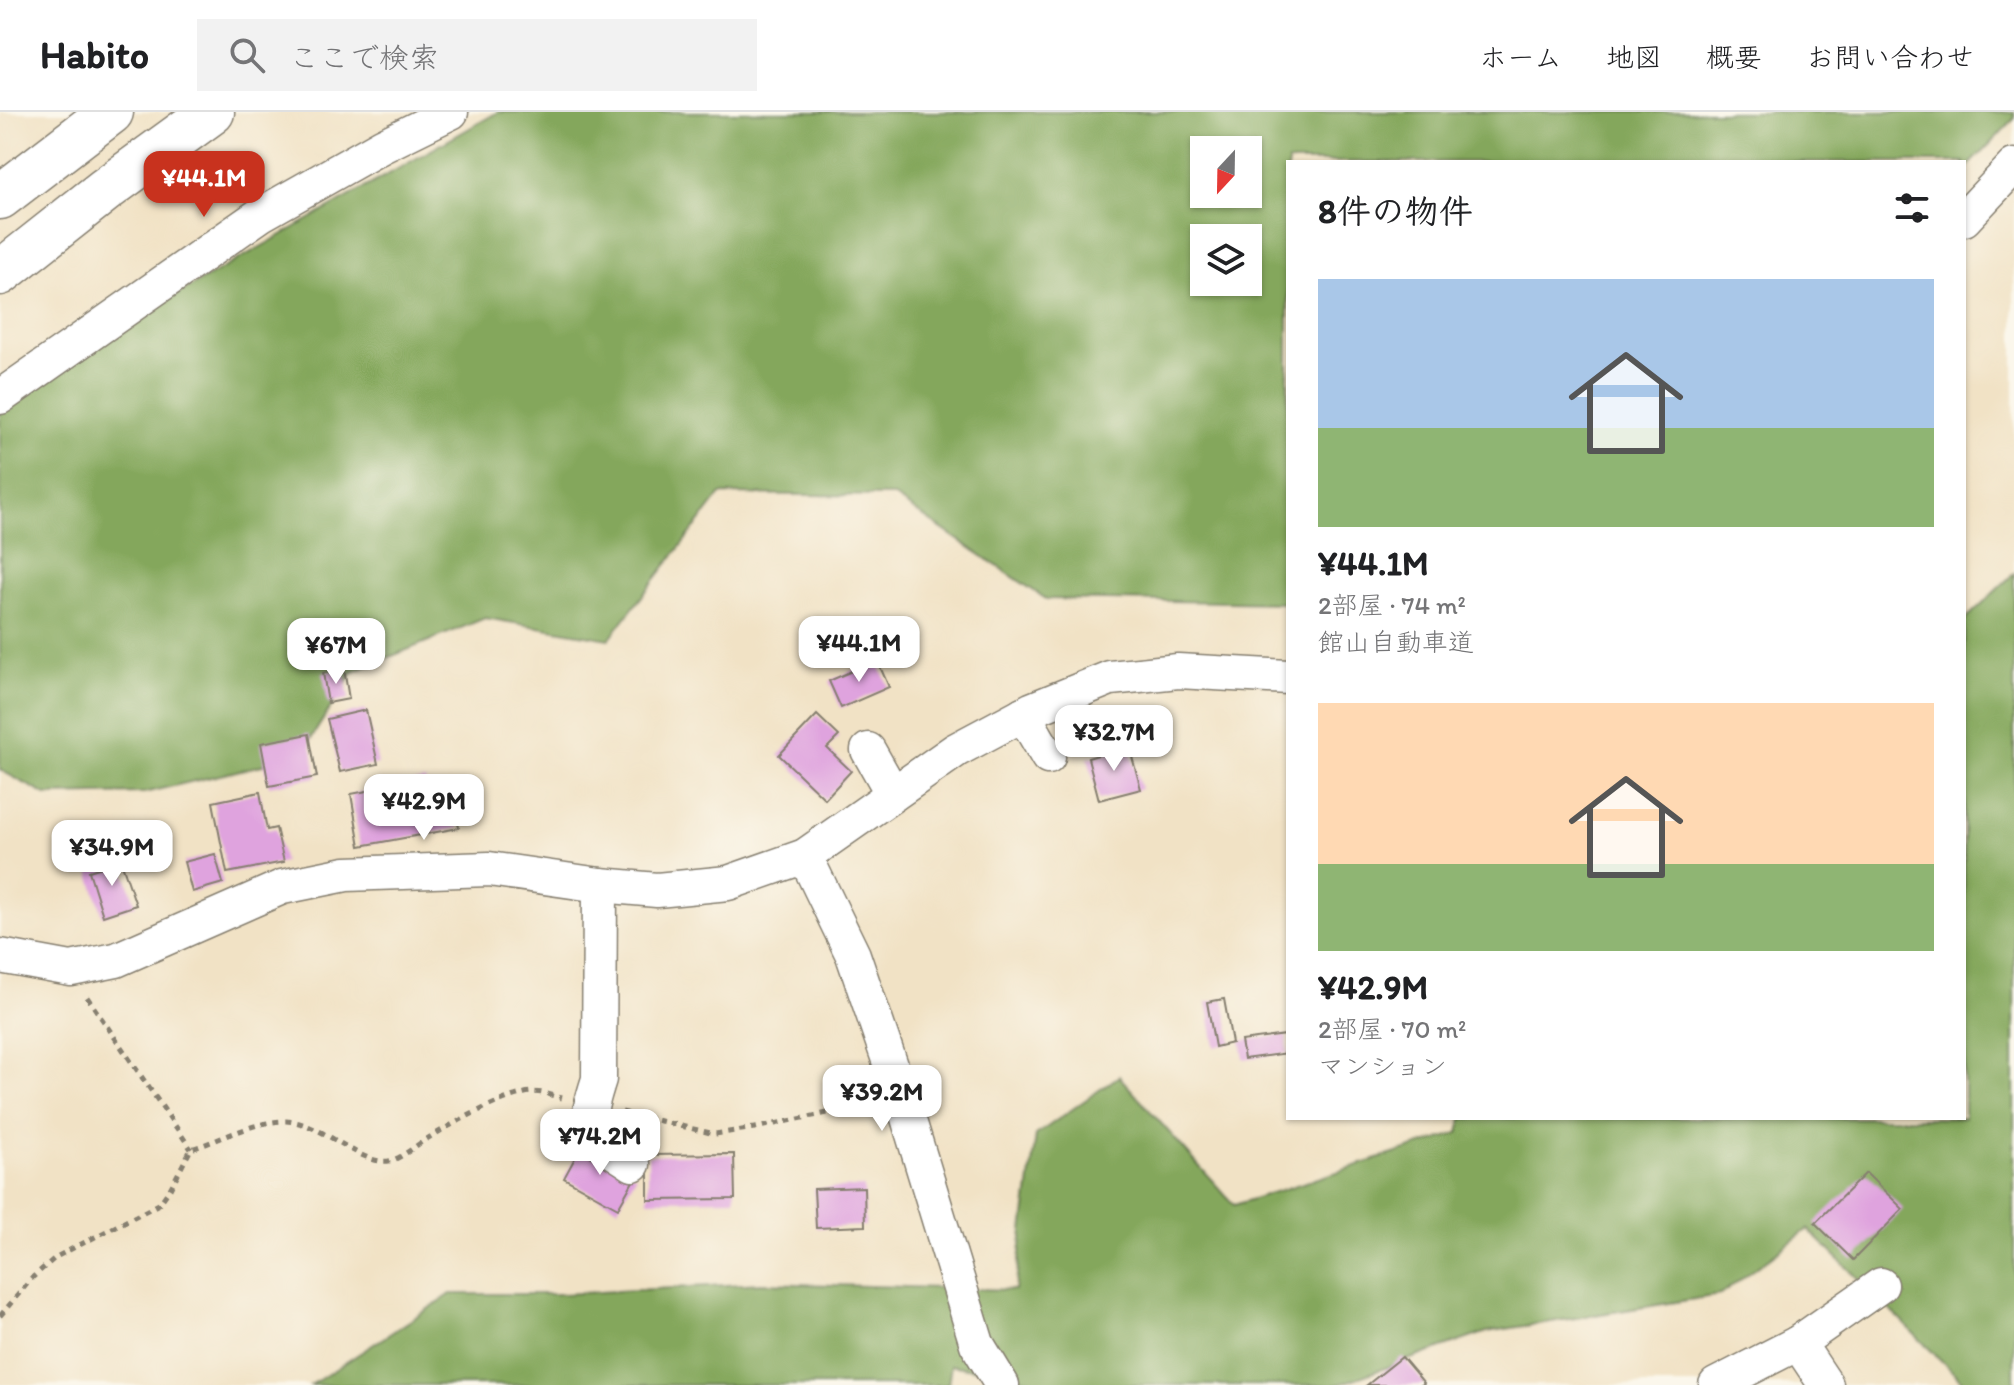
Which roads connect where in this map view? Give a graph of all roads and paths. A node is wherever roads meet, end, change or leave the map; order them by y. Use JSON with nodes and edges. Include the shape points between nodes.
{"nodes":[{"id":1,"x":111,"y":112,"type":"edge"},
{"id":2,"x":212,"y":112,"type":"edge"},
{"id":3,"x":451,"y":112,"type":"edge"},
{"id":4,"x":2014,"y":166,"type":"edge"},
{"id":5,"x":0,"y":197,"type":"edge"},
{"id":6,"x":1966,"y":217,"type":"edge"},
{"id":7,"x":0,"y":273,"type":"edge"},
{"id":8,"x":0,"y":397,"type":"edge"},
{"id":9,"x":1286,"y":677,"type":"edge"},
{"id":10,"x":1023,"y":714,"type":"junction"},
{"id":11,"x":868,"y":750,"type":"dead end"},
{"id":12,"x":1048,"y":757,"type":"dead end"},
{"id":13,"x":893,"y":794,"type":"junction"},
{"id":14,"x":805,"y":856,"type":"junction"},
{"id":15,"x":600,"y":885,"type":"junction"},
{"id":16,"x":0,"y":956,"type":"edge"},
{"id":17,"x":71,"y":969,"type":"junction"},
{"id":18,"x":902,"y":1098,"type":"junction"},
{"id":19,"x":590,"y":1105,"type":"junction"},
{"id":20,"x":191,"y":1149,"type":"junction"},
{"id":21,"x":633,"y":1164,"type":"dead end"},
{"id":22,"x":1881,"y":1285,"type":"dead end"},
{"id":23,"x":0,"y":1316,"type":"edge"},
{"id":24,"x":1798,"y":1343,"type":"junction"},
{"id":25,"x":1002,"y":1385,"type":"edge"},
{"id":26,"x":1716,"y":1385,"type":"edge"},
{"id":27,"x":1826,"y":1385,"type":"edge"}],
"edges":[{"from":1,"to":5,"type":"highway"},
{"from":2,"to":7,"type":"highway"},
{"from":3,"to":8,"type":"street","via":[[260,215]]},
{"from":4,"to":6,"type":"street"},
{"from":9,"to":10,"type":"street","via":[[1178,671],[1110,678]]},
{"from":10,"to":12,"type":"street"},
{"from":10,"to":13,"type":"street","via":[[956,750]]},
{"from":11,"to":13,"type":"street"},
{"from":13,"to":14,"type":"street"},
{"from":14,"to":15,"type":"street","via":[[728,883],[657,890]]},
{"from":14,"to":18,"type":"street","via":[[853,955]]},
{"from":15,"to":17,"type":"street","via":[[489,869],[346,874],[282,887],[116,960]]},
{"from":15,"to":19,"type":"street","via":[[599,1079]]},
{"from":16,"to":17,"type":"street"},
{"from":17,"to":20,"type":"path"},
{"from":18,"to":19,"type":"path","via":[[715,1134]]},
{"from":18,"to":25,"type":"street","via":[[977,1344]]},
{"from":19,"to":20,"type":"path","via":[[527,1092],[393,1160],[363,1158],[324,1133],[287,1121],[262,1124]]},
{"from":19,"to":21,"type":"street","via":[[588,1127],[595,1139]]},
{"from":20,"to":23,"type":"path","via":[[159,1204],[56,1257]]},
{"from":22,"to":24,"type":"street"},
{"from":24,"to":26,"type":"street"},
{"from":24,"to":27,"type":"street"}]}
